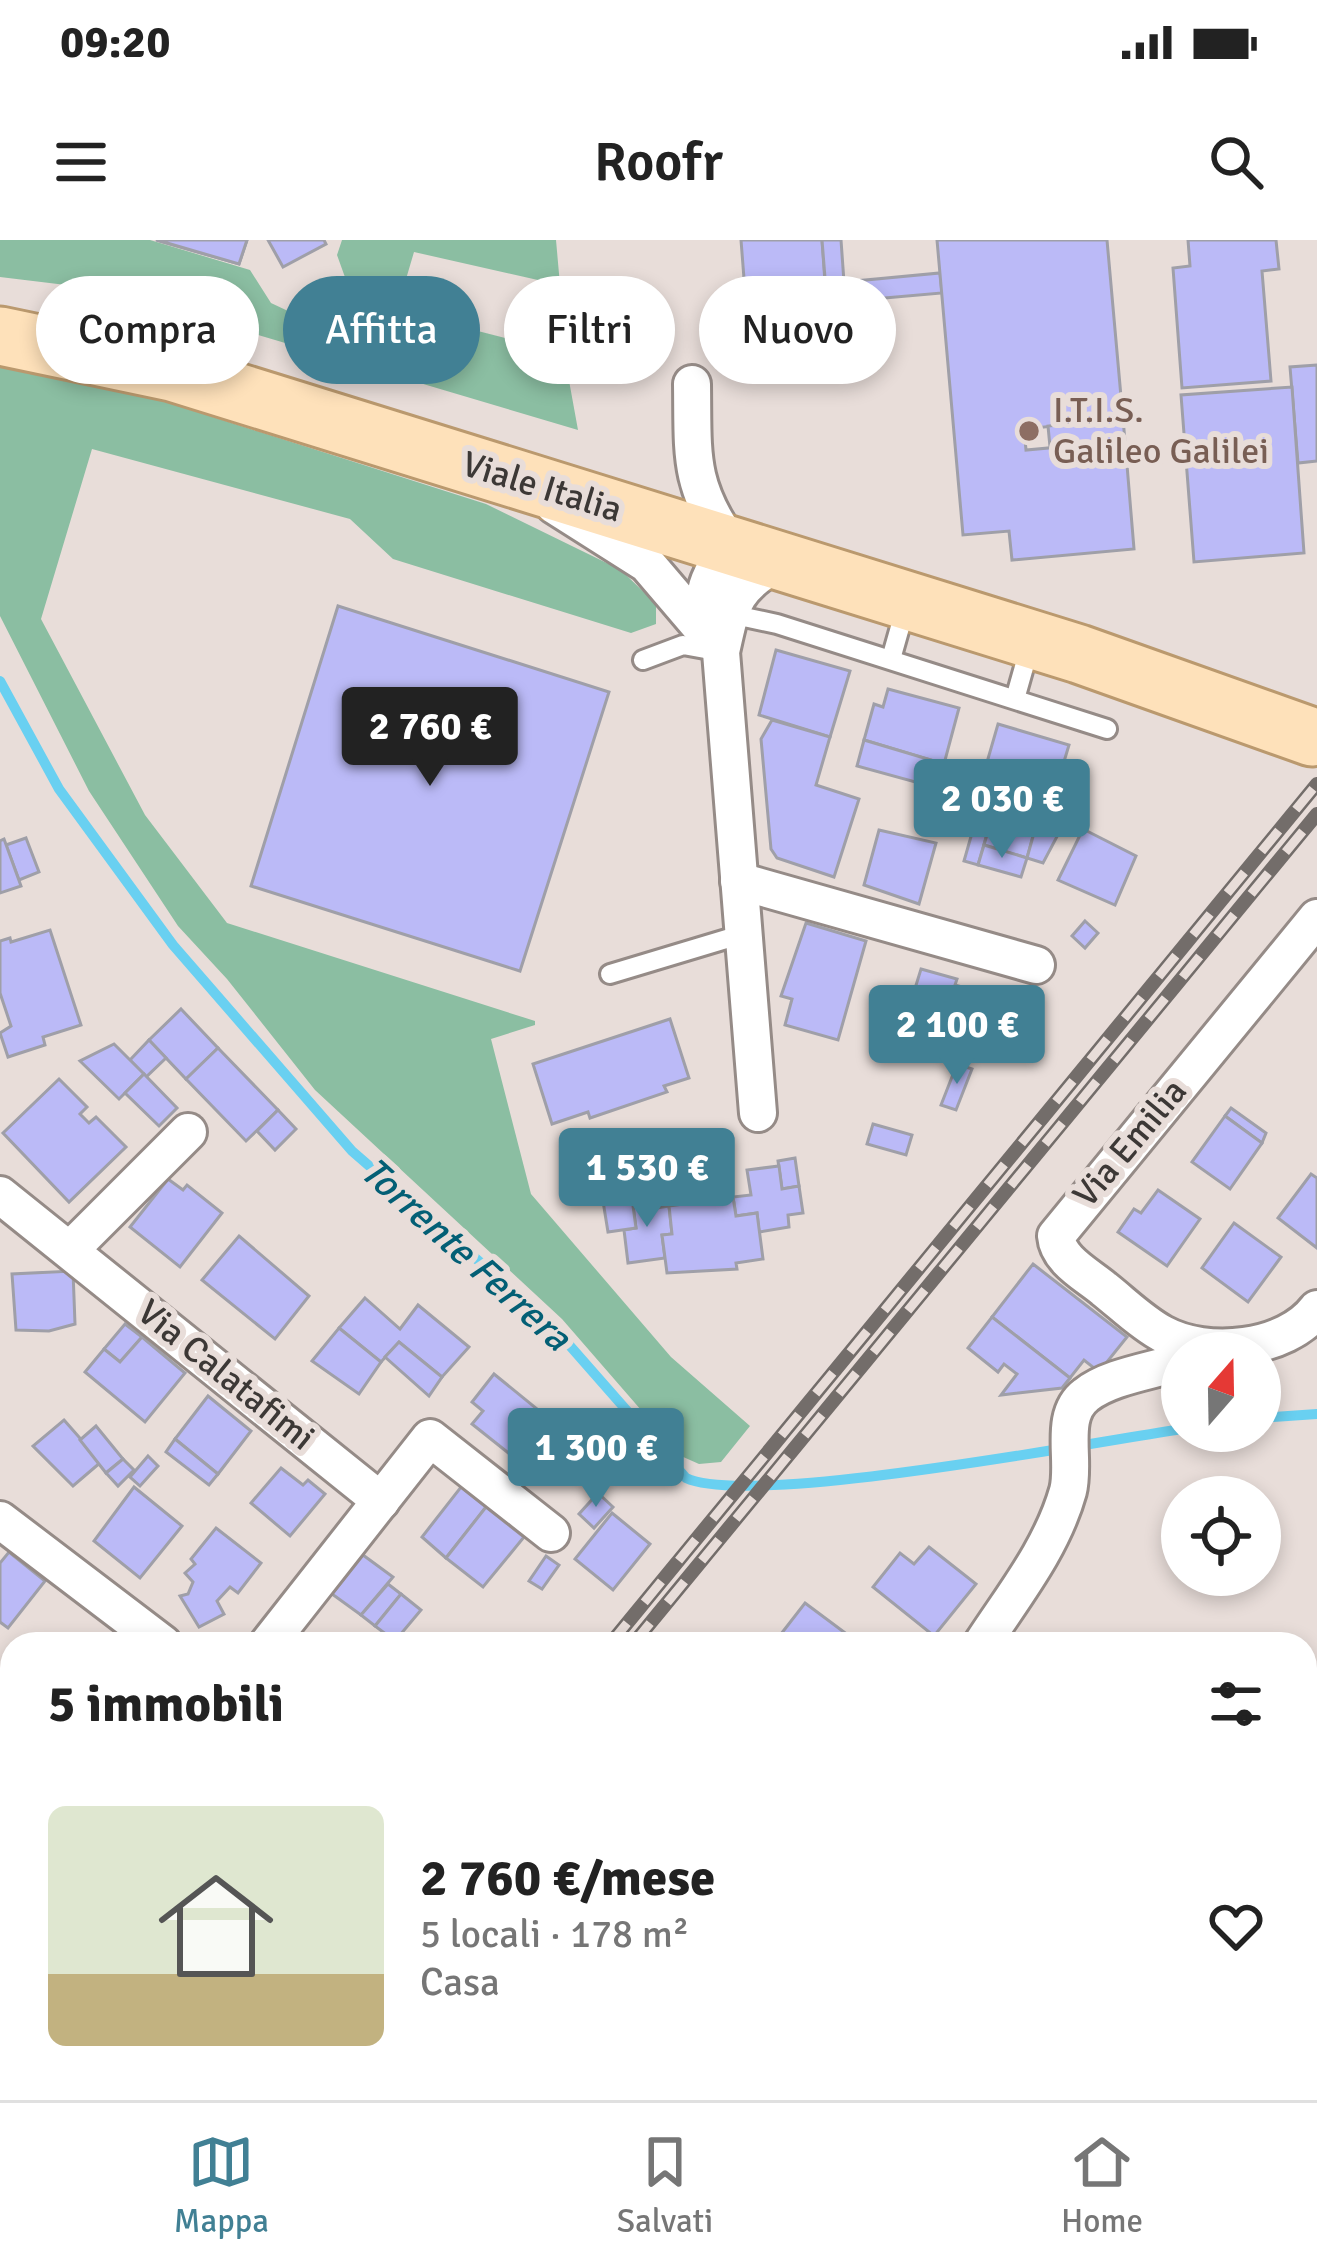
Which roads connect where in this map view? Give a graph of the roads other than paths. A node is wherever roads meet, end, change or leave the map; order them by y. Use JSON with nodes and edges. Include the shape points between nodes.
{"nodes":[{"id":1,"x":0,"y":336,"type":"edge"},
{"id":2,"x":692,"y":384,"type":"dead end"},
{"id":3,"x":522,"y":482,"type":"junction"},
{"id":4,"x":755,"y":552,"type":"junction"},
{"id":5,"x":908,"y":601,"type":"junction"},
{"id":6,"x":730,"y":614,"type":"junction"},
{"id":7,"x":1056,"y":646,"type":"junction"},
{"id":8,"x":721,"y":652,"type":"junction"},
{"id":9,"x":891,"y":659,"type":"junction"},
{"id":10,"x":643,"y":660,"type":"dead end"},
{"id":11,"x":1015,"y":699,"type":"junction"},
{"id":12,"x":1315,"y":723,"type":"edge"},
{"id":13,"x":1107,"y":729,"type":"dead end"},
{"id":14,"x":739,"y":881,"type":"junction"},
{"id":15,"x":1317,"y":918,"type":"edge"},
{"id":16,"x":742,"y":934,"type":"junction"},
{"id":17,"x":1036,"y":965,"type":"dead end"},
{"id":18,"x":610,"y":974,"type":"dead end"},
{"id":19,"x":758,"y":1113,"type":"dead end"},
{"id":20,"x":188,"y":1132,"type":"dead end"},
{"id":21,"x":0,"y":1195,"type":"edge"},
{"id":22,"x":71,"y":1249,"type":"junction"},
{"id":23,"x":1317,"y":1309,"type":"edge"},
{"id":24,"x":1161,"y":1334,"type":"edge"},
{"id":25,"x":1281,"y":1336,"type":"edge"},
{"id":26,"x":1161,"y":1367,"type":"edge"},
{"id":27,"x":381,"y":1501,"type":"junction"},
{"id":28,"x":0,"y":1520,"type":"edge"},
{"id":29,"x":551,"y":1533,"type":"dead end"},
{"id":30,"x":147,"y":1632,"type":"edge"},
{"id":31,"x":277,"y":1632,"type":"edge"},
{"id":32,"x":990,"y":1632,"type":"edge"}],
"edges":[{"from":1,"to":3,"type":"main road","name":"Viale Italia","via":[[172,372]]},
{"from":2,"to":4,"type":"street","via":[[693,470],[703,506]]},
{"from":3,"to":4,"type":"main road","name":"Viale Italia"},
{"from":3,"to":8,"type":"street","via":[[647,563]]},
{"from":4,"to":5,"type":"main road","name":"Viale Italia"},
{"from":4,"to":6,"type":"street"},
{"from":4,"to":8,"type":"street","via":[[708,579],[703,607]]},
{"from":5,"to":7,"type":"main road","name":"Viale Italia"},
{"from":5,"to":9,"type":"lane"},
{"from":6,"to":8,"type":"street"},
{"from":6,"to":9,"type":"lane"},
{"from":7,"to":11,"type":"lane"},
{"from":7,"to":12,"type":"main road","name":"Viale Italia"},
{"from":8,"to":10,"type":"lane","via":[[682,646]]},
{"from":8,"to":14,"type":"street"},
{"from":9,"to":11,"type":"lane"},
{"from":11,"to":13,"type":"lane"},
{"from":14,"to":16,"type":"street"},
{"from":14,"to":17,"type":"street"},
{"from":15,"to":24,"type":"street","name":"Via Emilia","via":[[1056,1236],[1064,1258]]},
{"from":16,"to":18,"type":"lane"},
{"from":16,"to":19,"type":"street"},
{"from":20,"to":22,"type":"street"},
{"from":21,"to":22,"type":"street","name":"Via Calatafimi"},
{"from":22,"to":27,"type":"street","name":"Via Calatafimi"},
{"from":23,"to":25,"type":"street","name":"Via Emilia"},
{"from":26,"to":32,"type":"street","via":[[1085,1395],[1069,1419],[1073,1463],[1046,1547]]},
{"from":27,"to":29,"type":"street","via":[[430,1438]]},
{"from":27,"to":31,"type":"street"},
{"from":28,"to":30,"type":"street"}]}
